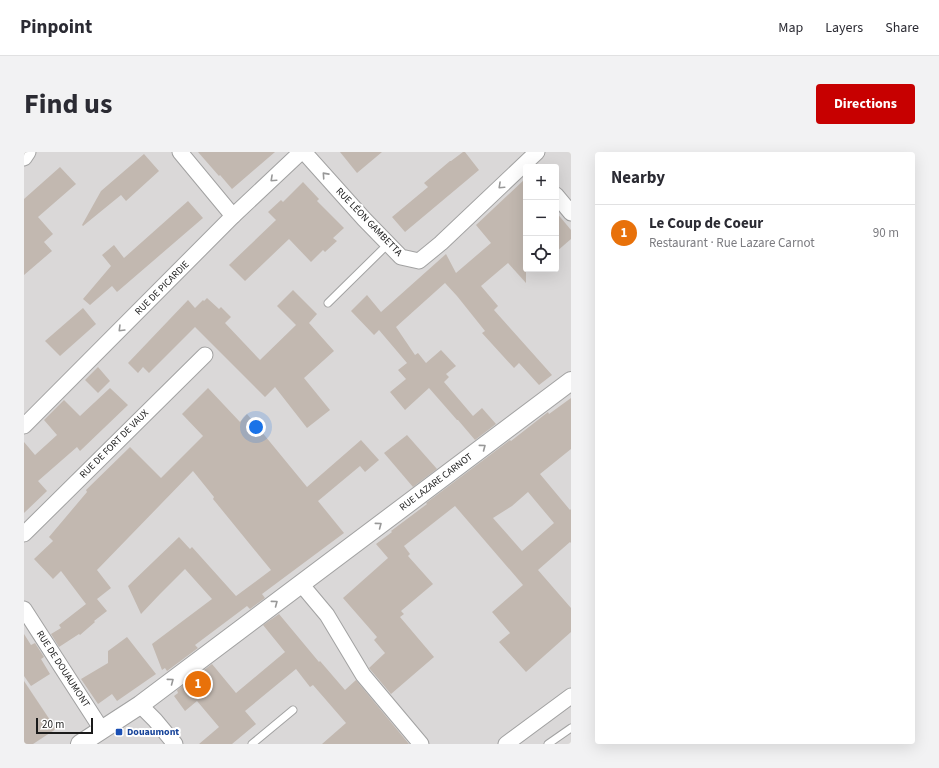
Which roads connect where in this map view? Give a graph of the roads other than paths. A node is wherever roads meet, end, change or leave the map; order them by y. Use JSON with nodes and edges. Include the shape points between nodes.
{"nodes":[{"id":1,"x":28,"y":152,"type":"edge"},
{"id":2,"x":180,"y":152,"type":"edge"},
{"id":3,"x":303,"y":152,"type":"edge"},
{"id":4,"x":24,"y":158,"type":"edge"},
{"id":5,"x":532,"y":158,"type":"edge"},
{"id":6,"x":559,"y":199,"type":"edge"},
{"id":7,"x":571,"y":213,"type":"edge"},
{"id":8,"x":233,"y":216,"type":"junction"},
{"id":9,"x":388,"y":244,"type":"junction"},
{"id":10,"x":328,"y":303,"type":"dead end"},
{"id":11,"x":204,"y":355,"type":"dead end"},
{"id":12,"x":571,"y":381,"type":"edge"},
{"id":13,"x":24,"y":426,"type":"edge"},
{"id":14,"x":24,"y":534,"type":"edge"},
{"id":15,"x":301,"y":584,"type":"junction"},
{"id":16,"x":24,"y":609,"type":"edge"},
{"id":17,"x":571,"y":696,"type":"edge"},
{"id":18,"x":140,"y":705,"type":"junction"},
{"id":19,"x":293,"y":710,"type":"dead end"},
{"id":20,"x":571,"y":728,"type":"edge"},
{"id":21,"x":102,"y":730,"type":"junction"},
{"id":22,"x":80,"y":744,"type":"edge"},
{"id":23,"x":175,"y":744,"type":"edge"},
{"id":24,"x":252,"y":744,"type":"edge"},
{"id":25,"x":421,"y":744,"type":"edge"},
{"id":26,"x":506,"y":744,"type":"edge"},
{"id":27,"x":548,"y":744,"type":"edge"}],
"edges":[{"from":1,"to":4,"type":"street"},
{"from":2,"to":8,"type":"street"},
{"from":3,"to":8,"type":"street","name":"RUE DE PICARDIE","one_way":true},
{"from":9,"to":3,"type":"street","name":"RUE LÉON GAMBETTA","one_way":true},
{"from":5,"to":9,"type":"street","name":"RUE LÉON GAMBETTA","one_way":true,"via":[[418,261],[401,257]]},
{"from":6,"to":7,"type":"street"},
{"from":8,"to":13,"type":"street","name":"RUE DE PICARDIE","one_way":true},
{"from":9,"to":10,"type":"lane"},
{"from":11,"to":14,"type":"street","name":"RUE DE FORT DE VAUX"},
{"from":15,"to":12,"type":"street","name":"RUE LAZARE CARNOT","one_way":true},
{"from":18,"to":15,"type":"street","name":"RUE LAZARE CARNOT","one_way":true},
{"from":15,"to":25,"type":"street","via":[[327,614],[363,675]]},
{"from":16,"to":21,"type":"street","name":"RUE DE DOUAUMONT"},
{"from":17,"to":26,"type":"street"},
{"from":18,"to":21,"type":"street","name":"RUE LAZARE CARNOT"},
{"from":18,"to":23,"type":"street"},
{"from":19,"to":24,"type":"lane"},
{"from":20,"to":27,"type":"lane"},
{"from":21,"to":22,"type":"street","name":"RUE LAZARE CARNOT"}]}
